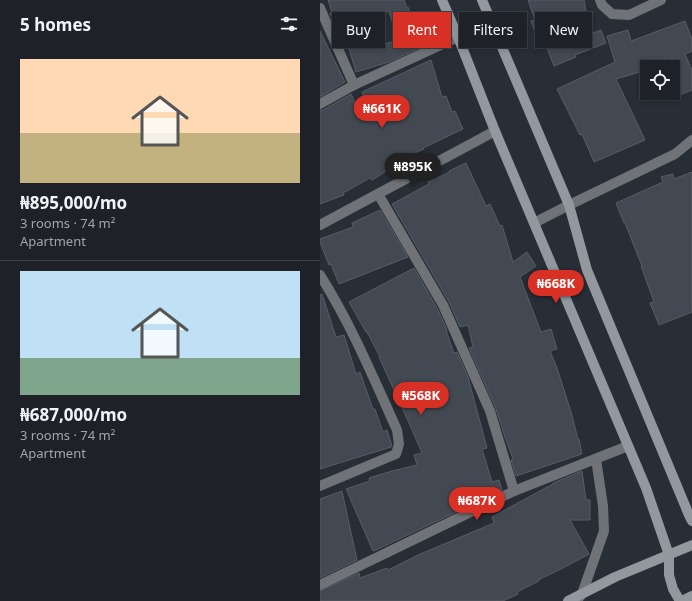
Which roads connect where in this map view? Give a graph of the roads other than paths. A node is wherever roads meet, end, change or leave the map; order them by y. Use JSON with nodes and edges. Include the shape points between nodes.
{"nodes":[{"id":1,"x":442,"y":0,"type":"edge"},
{"id":2,"x":482,"y":0,"type":"edge"},
{"id":3,"x":600,"y":0,"type":"edge"},
{"id":4,"x":661,"y":0,"type":"edge"},
{"id":5,"x":320,"y":8,"type":"edge"},
{"id":6,"x":458,"y":37,"type":"junction"},
{"id":7,"x":354,"y":85,"type":"junction"},
{"id":8,"x":320,"y":104,"type":"edge"},
{"id":9,"x":496,"y":131,"type":"junction"},
{"id":10,"x":692,"y":140,"type":"edge"},
{"id":11,"x":378,"y":194,"type":"junction"},
{"id":12,"x":569,"y":205,"type":"junction"},
{"id":13,"x":534,"y":223,"type":"junction"},
{"id":14,"x":320,"y":225,"type":"edge"},
{"id":15,"x":320,"y":275,"type":"edge"},
{"id":16,"x":628,"y":446,"type":"junction"},
{"id":17,"x":596,"y":459,"type":"junction"},
{"id":18,"x":321,"y":485,"type":"edge"},
{"id":19,"x":514,"y":491,"type":"junction"},
{"id":20,"x":692,"y":521,"type":"edge"},
{"id":21,"x":692,"y":545,"type":"edge"},
{"id":22,"x":670,"y":555,"type":"junction"},
{"id":23,"x":320,"y":585,"type":"edge"},
{"id":24,"x":692,"y":596,"type":"edge"},
{"id":25,"x":580,"y":598,"type":"edge"},
{"id":26,"x":568,"y":601,"type":"edge"},
{"id":27,"x":681,"y":601,"type":"edge"}],
"edges":[{"from":1,"to":6,"type":"street"},
{"from":2,"to":12,"type":"street"},
{"from":3,"to":4,"type":"street","via":[[612,14],[629,15]]},
{"from":5,"to":7,"type":"street"},
{"from":6,"to":7,"type":"street"},
{"from":6,"to":9,"type":"street"},
{"from":7,"to":8,"type":"street"},
{"from":9,"to":11,"type":"street"},
{"from":9,"to":13,"type":"street"},
{"from":10,"to":12,"type":"street","via":[[674,154]]},
{"from":11,"to":14,"type":"street"},
{"from":11,"to":19,"type":"street","via":[[443,305],[490,411]]},
{"from":12,"to":13,"type":"street"},
{"from":12,"to":20,"type":"street","via":[[587,270]]},
{"from":13,"to":16,"type":"street"},
{"from":15,"to":18,"type":"street","via":[[362,350],[397,430],[399,444],[396,454]]},
{"from":16,"to":17,"type":"street"},
{"from":16,"to":22,"type":"street"},
{"from":17,"to":19,"type":"street"},
{"from":17,"to":25,"type":"street","via":[[604,506],[604,531]]},
{"from":19,"to":23,"type":"street"},
{"from":21,"to":22,"type":"street"},
{"from":22,"to":25,"type":"street","via":[[615,578]]},
{"from":22,"to":27,"type":"street","via":[[669,575],[673,589]]},
{"from":24,"to":27,"type":"street"},
{"from":25,"to":26,"type":"street"}]}
